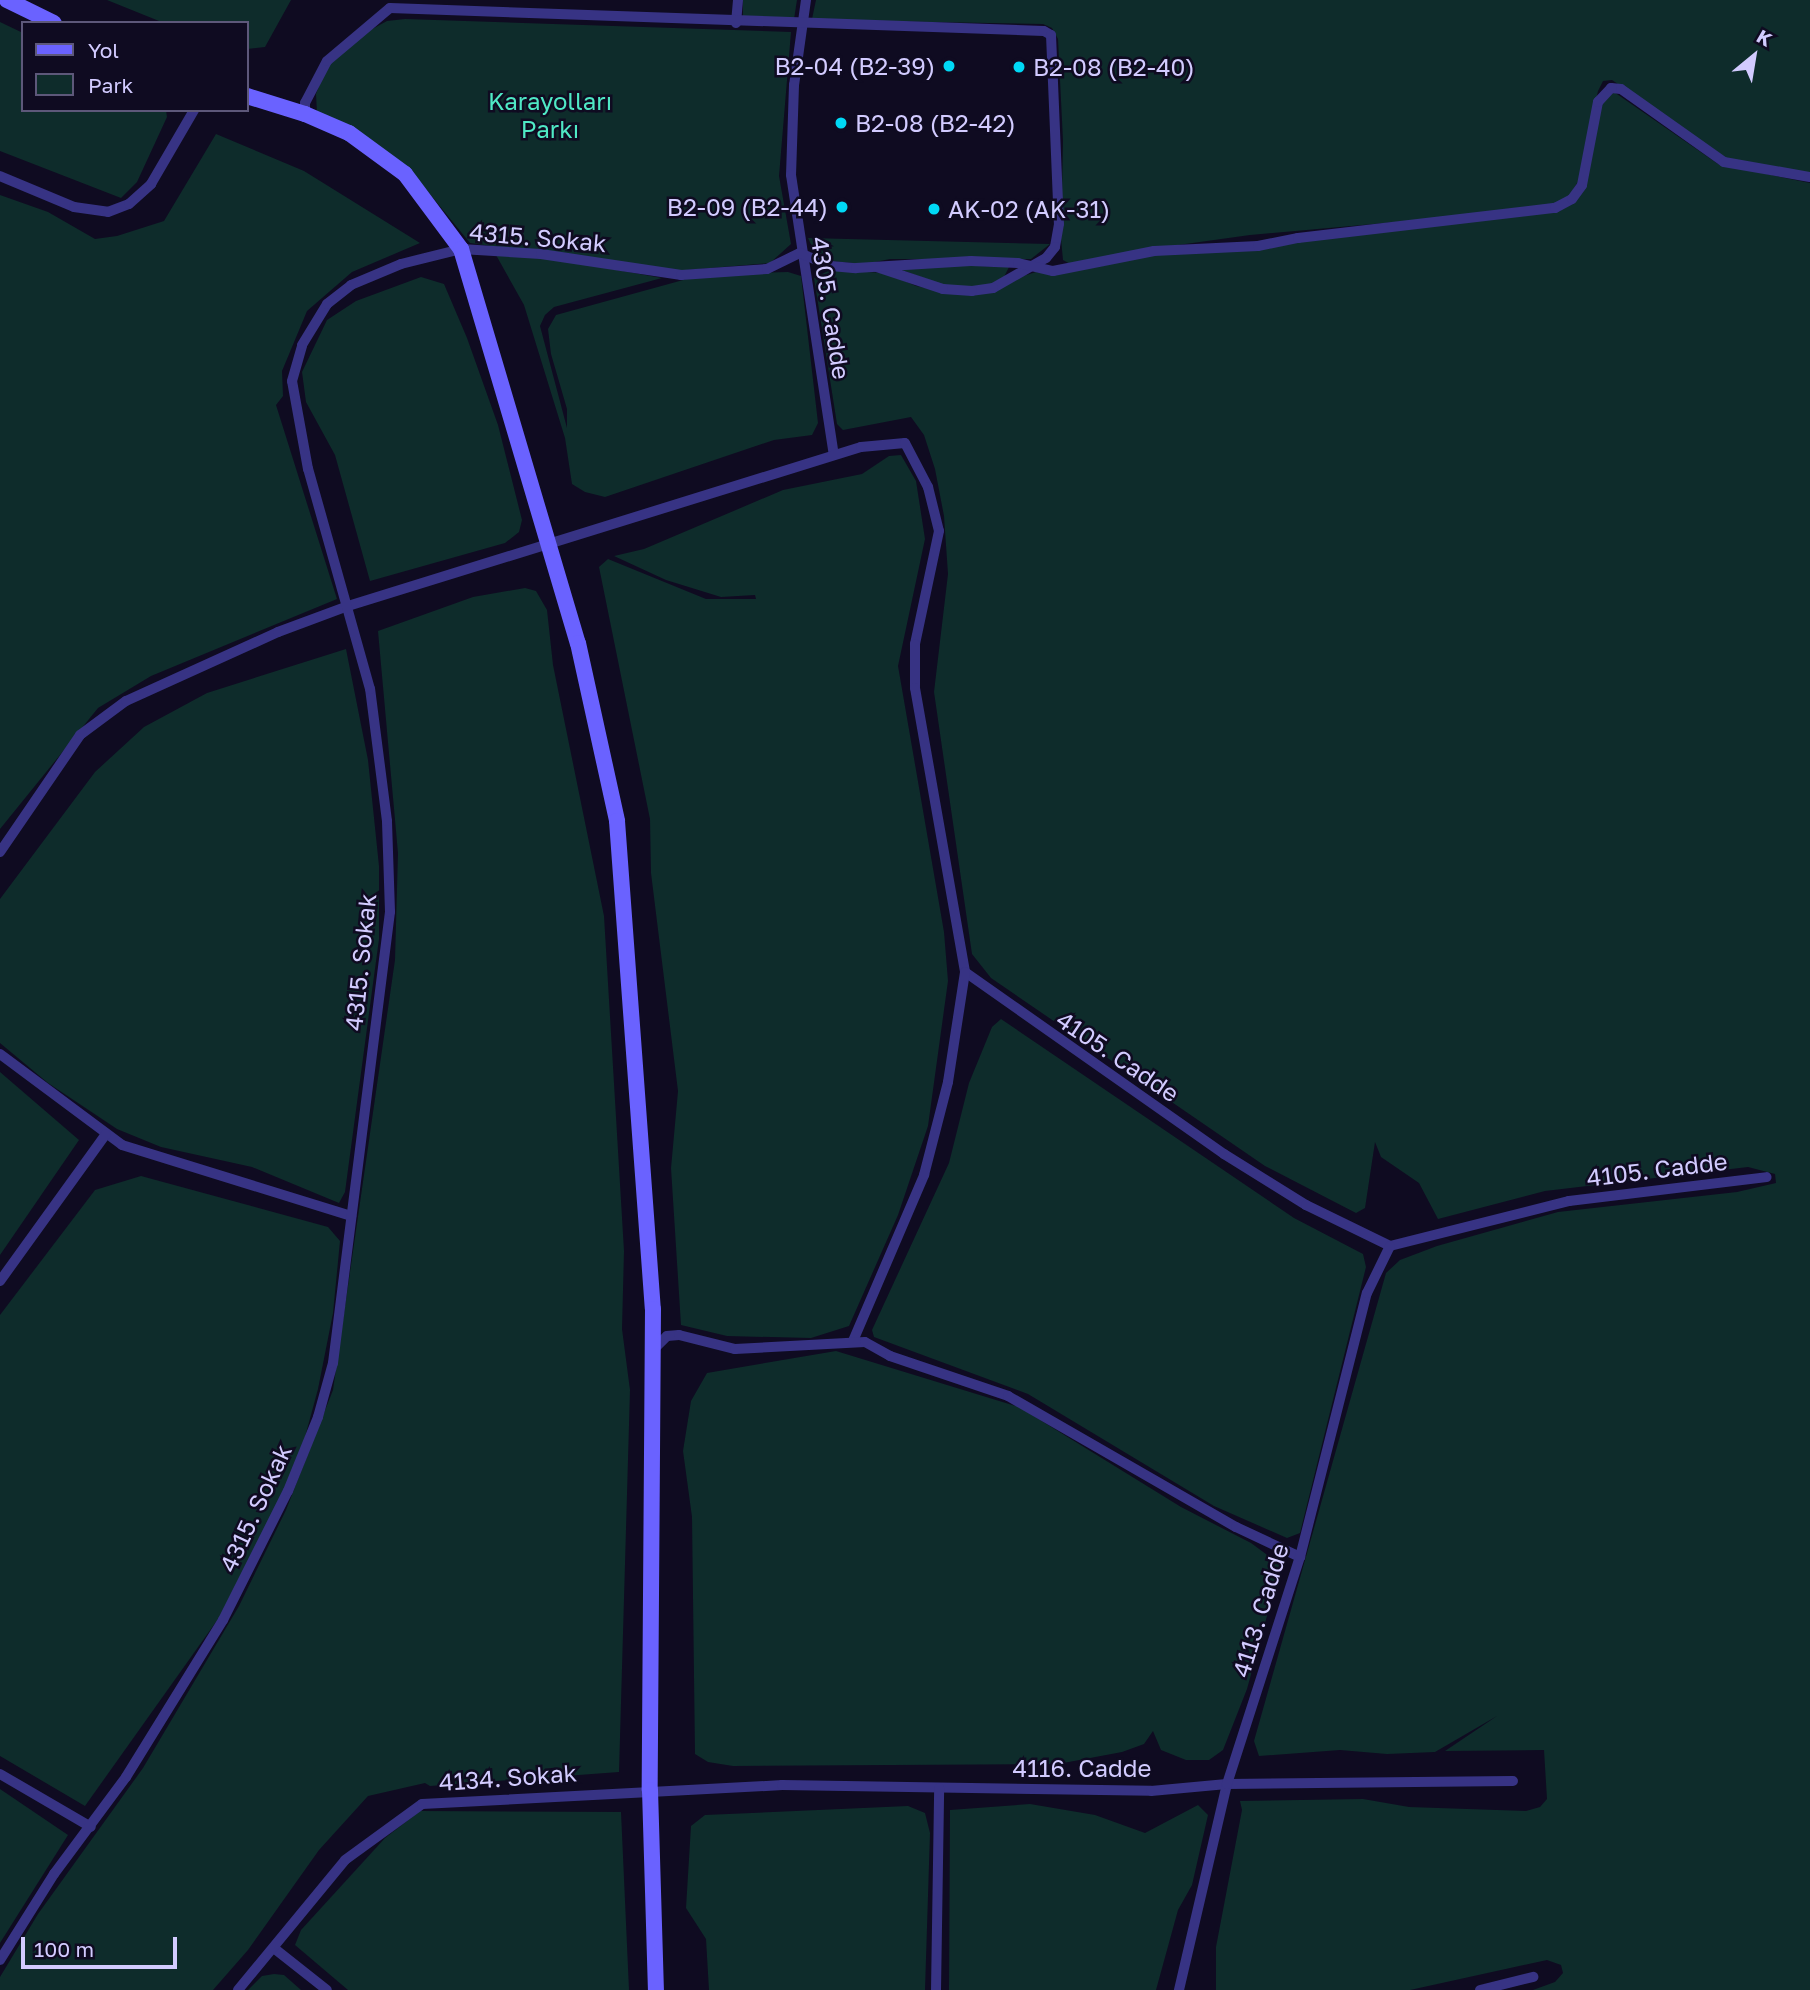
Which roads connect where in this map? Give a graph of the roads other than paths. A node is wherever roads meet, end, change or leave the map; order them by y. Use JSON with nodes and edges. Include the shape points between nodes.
{"nodes":[{"id":1,"x":7,"y":0,"type":"edge"},
{"id":2,"x":737,"y":0,"type":"edge"},
{"id":3,"x":806,"y":0,"type":"edge"},
{"id":4,"x":50,"y":21,"type":"edge"},
{"id":5,"x":736,"y":23,"type":"junction"},
{"id":6,"x":803,"y":25,"type":"junction"},
{"id":7,"x":248,"y":96,"type":"edge"},
{"id":8,"x":193,"y":112,"type":"edge"},
{"id":9,"x":305,"y":114,"type":"junction"},
{"id":10,"x":0,"y":176,"type":"edge"},
{"id":11,"x":1810,"y":177,"type":"edge"},
{"id":12,"x":461,"y":249,"type":"junction"},
{"id":13,"x":800,"y":253,"type":"junction"},
{"id":14,"x":874,"y":266,"type":"junction"},
{"id":15,"x":1032,"y":266,"type":"junction"},
{"id":16,"x":834,"y":455,"type":"junction"},
{"id":17,"x":547,"y":543,"type":"junction"},
{"id":18,"x":348,"y":606,"type":"junction"},
{"id":19,"x":0,"y":852,"type":"edge"},
{"id":20,"x":965,"y":972,"type":"junction"},
{"id":21,"x":0,"y":1055,"type":"edge"},
{"id":22,"x":106,"y":1133,"type":"junction"},
{"id":23,"x":1767,"y":1177,"type":"dead end"},
{"id":24,"x":351,"y":1216,"type":"junction"},
{"id":25,"x":1390,"y":1246,"type":"junction"},
{"id":26,"x":0,"y":1281,"type":"edge"},
{"id":27,"x":853,"y":1341,"type":"junction"},
{"id":28,"x":652,"y":1351,"type":"junction"},
{"id":29,"x":1300,"y":1557,"type":"junction"},
{"id":30,"x":0,"y":1773,"type":"edge"},
{"id":31,"x":1514,"y":1781,"type":"dead end"},
{"id":32,"x":1227,"y":1784,"type":"junction"},
{"id":33,"x":939,"y":1788,"type":"junction"},
{"id":34,"x":650,"y":1790,"type":"junction"},
{"id":35,"x":91,"y":1827,"type":"junction"},
{"id":36,"x":275,"y":1949,"type":"junction"},
{"id":37,"x":0,"y":1960,"type":"edge"},
{"id":38,"x":1534,"y":1977,"type":"dead end"},
{"id":39,"x":238,"y":1990,"type":"edge"},
{"id":40,"x":327,"y":1990,"type":"edge"},
{"id":41,"x":656,"y":1990,"type":"edge"},
{"id":42,"x":936,"y":1990,"type":"edge"},
{"id":43,"x":1179,"y":1990,"type":"edge"},
{"id":44,"x":1480,"y":1990,"type":"edge"}],
"edges":[{"from":1,"to":4,"type":"street"},
{"from":2,"to":5,"type":"street"},
{"from":3,"to":6,"type":"street","name":"4305. Cadde"},
{"from":5,"to":6,"type":"street"},
{"from":5,"to":9,"type":"street","via":[[390,8],[327,61],[305,103]]},
{"from":6,"to":13,"type":"street","name":"4305. Cadde","via":[[794,85],[791,175]]},
{"from":6,"to":15,"type":"street","via":[[1044,31],[1051,35],[1059,224],[1055,247]]},
{"from":7,"to":9,"type":"street"},
{"from":8,"to":10,"type":"street","via":[[151,184],[130,204],[108,212],[74,207]]},
{"from":9,"to":12,"type":"street","via":[[349,133],[405,174]]},
{"from":11,"to":15,"type":"street","via":[[1724,162],[1621,89],[1611,88],[1598,103],[1582,185],[1572,199],[1555,208],[1298,237],[1258,246],[1154,251],[1069,270]]},
{"from":12,"to":13,"type":"street","name":"4315. Sokak","via":[[541,254],[681,275],[768,269]]},
{"from":12,"to":17,"type":"street"},
{"from":12,"to":18,"type":"street","name":"4315. Sokak","via":[[401,264],[351,285],[327,304],[302,345],[292,381],[307,469]]},
{"from":13,"to":14,"type":"street","via":[[831,266]]},
{"from":13,"to":16,"type":"street","name":"4305. Cadde"},
{"from":14,"to":15,"type":"street","via":[[971,261]]},
{"from":14,"to":15,"type":"street","via":[[943,289],[972,290],[993,288]]},
{"from":16,"to":17,"type":"street"},
{"from":16,"to":20,"type":"street","via":[[905,443],[928,487],[940,530],[915,644],[915,688]]},
{"from":17,"to":18,"type":"street"},
{"from":17,"to":28,"type":"street","via":[[578,643],[617,821],[653,1309]]},
{"from":18,"to":19,"type":"street","via":[[278,632],[126,701],[80,735]]},
{"from":18,"to":24,"type":"street","name":"4315. Sokak","via":[[370,689],[387,821],[390,912]]},
{"from":20,"to":25,"type":"street","name":"4105. Cadde","via":[[1224,1154],[1306,1205]]},
{"from":20,"to":27,"type":"street","via":[[947,1082],[924,1175]]},
{"from":21,"to":22,"type":"street"},
{"from":22,"to":24,"type":"street","via":[[122,1145]]},
{"from":22,"to":26,"type":"street"},
{"from":23,"to":25,"type":"street","name":"4105. Cadde","via":[[1569,1201]]},
{"from":24,"to":35,"type":"street","name":"4315. Sokak","via":[[333,1363],[318,1417],[272,1529],[223,1620]]},
{"from":25,"to":29,"type":"street","name":"4113. Cadde","via":[[1367,1293]]},
{"from":27,"to":28,"type":"street","via":[[735,1349],[679,1335],[667,1336]]},
{"from":27,"to":29,"type":"street","via":[[1008,1396],[1236,1527]]},
{"from":28,"to":34,"type":"street"},
{"from":29,"to":32,"type":"street","name":"4113. Cadde"},
{"from":30,"to":35,"type":"street"},
{"from":31,"to":32,"type":"street","name":"4116. Cadde"},
{"from":32,"to":33,"type":"street","name":"4116. Cadde","via":[[1151,1791]]},
{"from":32,"to":43,"type":"street","name":"4113. Cadde"},
{"from":33,"to":34,"type":"street","name":"4116. Cadde","via":[[782,1785]]},
{"from":33,"to":42,"type":"street"},
{"from":34,"to":36,"type":"street","name":"4134. Sokak","via":[[422,1804],[345,1860]]},
{"from":34,"to":41,"type":"street"},
{"from":35,"to":37,"type":"street","name":"4315. Sokak","via":[[54,1874]]},
{"from":36,"to":39,"type":"street","name":"4134. Sokak"},
{"from":36,"to":40,"type":"street"},
{"from":38,"to":44,"type":"street"}]}
